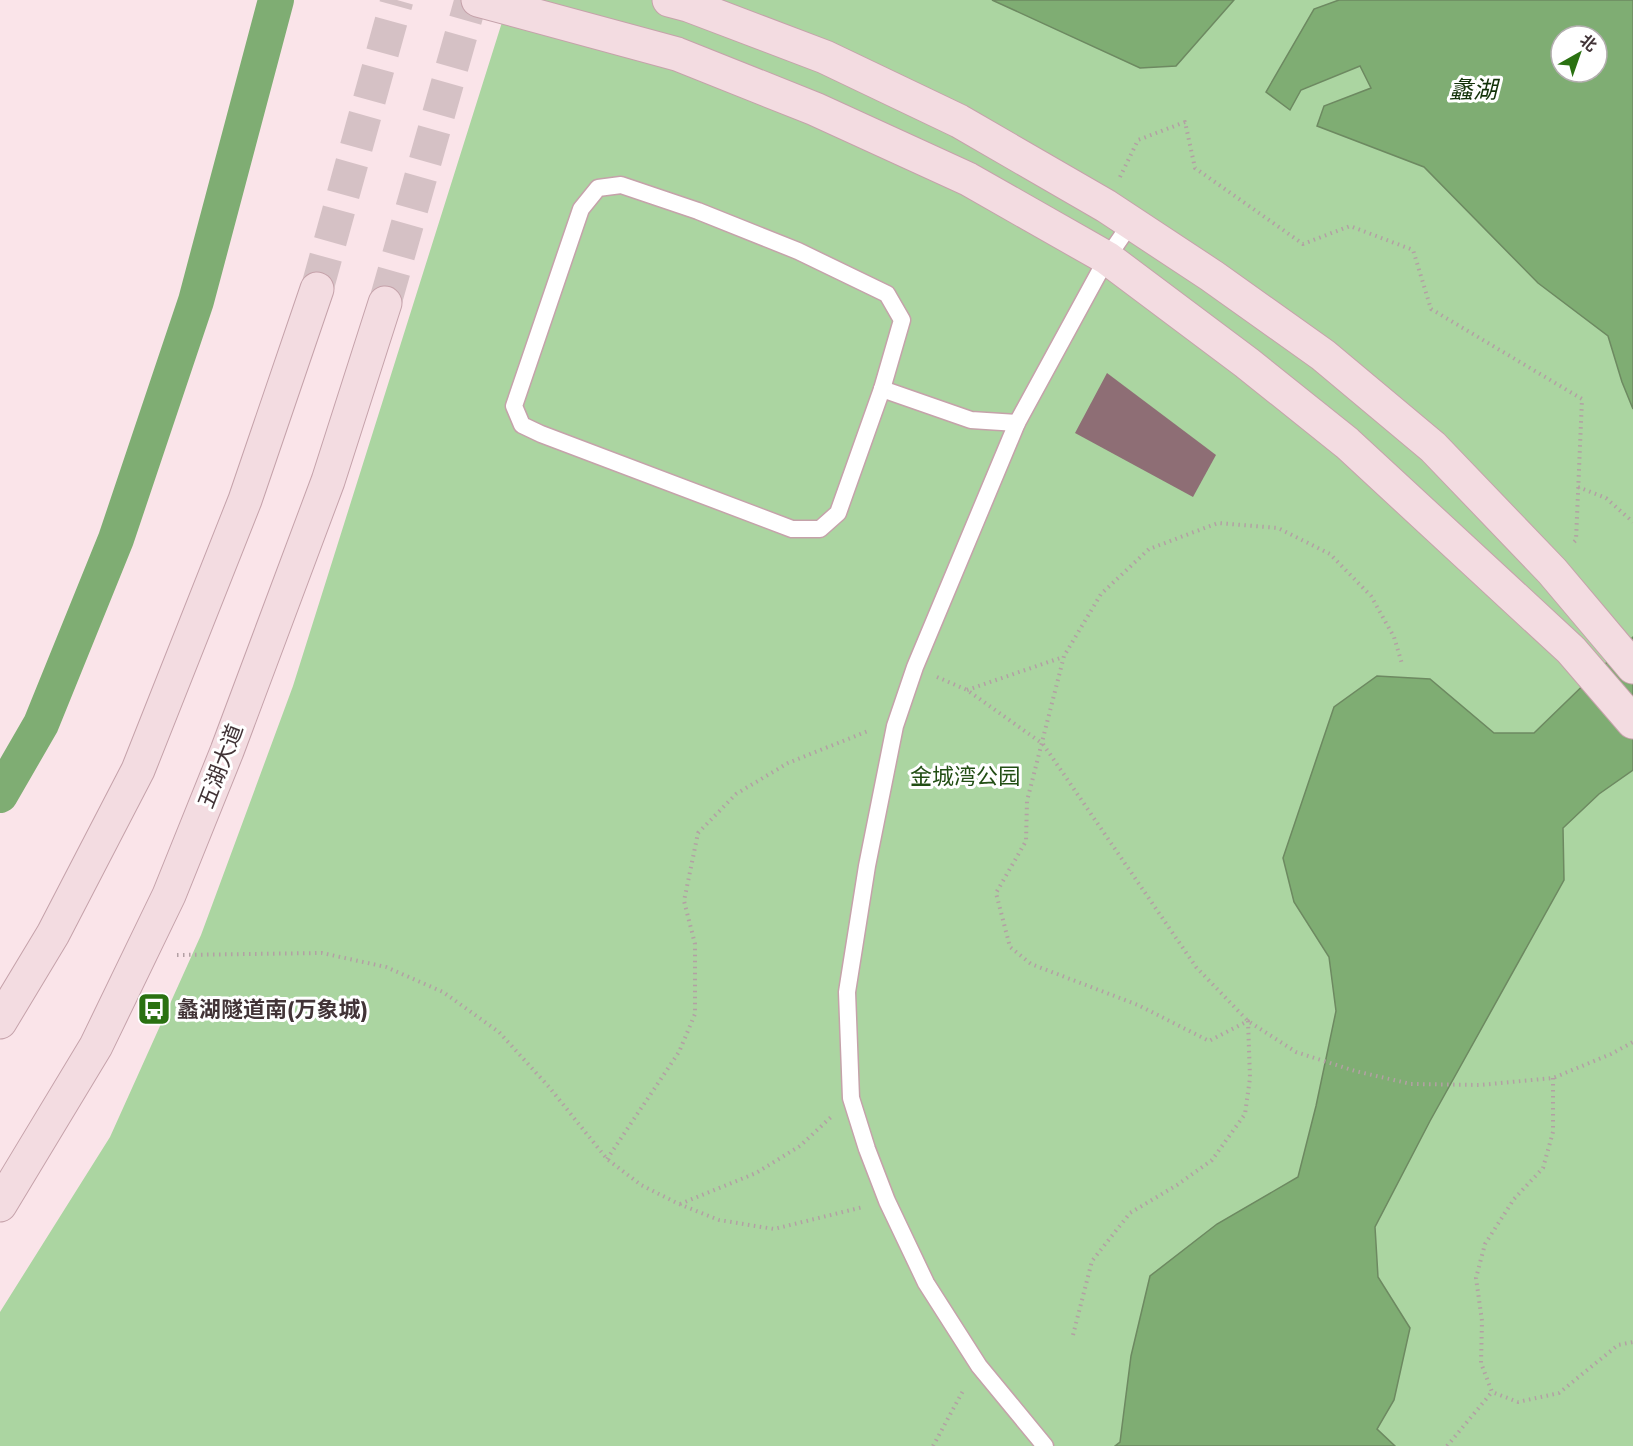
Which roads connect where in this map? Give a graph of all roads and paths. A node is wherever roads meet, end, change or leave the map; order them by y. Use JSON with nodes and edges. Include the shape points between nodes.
{"nodes":[{"id":1,"x":478,"y":0,"type":"edge"},
{"id":2,"x":669,"y":0,"type":"edge"},
{"id":3,"x":1119,"y":214,"type":"junction"},
{"id":4,"x":1107,"y":258,"type":"junction"},
{"id":5,"x":317,"y":289,"type":"tunnel mouth"},
{"id":6,"x":385,"y":303,"type":"tunnel mouth"},
{"id":7,"x":882,"y":389,"type":"junction"},
{"id":8,"x":1017,"y":423,"type":"junction"},
{"id":9,"x":1578,"y":487,"type":"junction"},
{"id":10,"x":1633,"y":522,"type":"edge"},
{"id":11,"x":1552,"y":571,"type":"junction"},
{"id":12,"x":1064,"y":656,"type":"junction"},
{"id":13,"x":1402,"y":664,"type":"dead end"},
{"id":14,"x":915,"y":667,"type":"junction"},
{"id":15,"x":1633,"y":667,"type":"edge"},
{"id":16,"x":967,"y":690,"type":"junction"},
{"id":17,"x":1633,"y":722,"type":"edge"},
{"id":18,"x":895,"y":726,"type":"junction"},
{"id":19,"x":1043,"y":744,"type":"junction"},
{"id":20,"x":140,"y":955,"type":"junction"},
{"id":21,"x":0,"y":1022,"type":"edge"},
{"id":22,"x":1248,"y":1022,"type":"junction"},
{"id":23,"x":1633,"y":1042,"type":"edge"},
{"id":24,"x":1553,"y":1078,"type":"junction"},
{"id":25,"x":851,"y":1098,"type":"junction"},
{"id":26,"x":607,"y":1159,"type":"junction"},
{"id":27,"x":887,"y":1201,"type":"junction"},
{"id":28,"x":680,"y":1204,"type":"junction"},
{"id":29,"x":0,"y":1205,"type":"edge"},
{"id":30,"x":1073,"y":1335,"type":"dead end"},
{"id":31,"x":1633,"y":1342,"type":"edge"},
{"id":32,"x":979,"y":1366,"type":"junction"},
{"id":33,"x":1492,"y":1392,"type":"junction"},
{"id":34,"x":933,"y":1446,"type":"edge"},
{"id":35,"x":1045,"y":1446,"type":"edge"},
{"id":36,"x":1447,"y":1446,"type":"edge"}],
"edges":[{"from":1,"to":4,"type":"main road","via":[[677,54],[815,109],[968,179]]},
{"from":2,"to":3,"type":"main road","via":[[825,57],[959,121]]},
{"from":3,"to":4,"type":"lane"},
{"from":3,"to":9,"type":"path","via":[[1138,140],[1185,122],[1195,168],[1303,243],[1350,226],[1413,250],[1431,309],[1582,399]]},
{"from":3,"to":11,"type":"main road","via":[[1332,363],[1433,447]]},
{"from":4,"to":8,"type":"lane"},
{"from":4,"to":17,"type":"main road","via":[[1347,443],[1571,650]]},
{"from":5,"to":21,"type":"main road","via":[[245,500],[138,770],[53,934]]},
{"from":6,"to":20,"type":"main road","name":"五湖大道","via":[[328,481],[227,751],[169,895]]},
{"from":7,"to":7,"type":"lane","via":[[902,320],[887,294],[798,251],[621,185],[598,188],[581,209],[514,406],[522,425],[541,434],[792,529],[820,529],[838,513]]},
{"from":7,"to":8,"type":"lane","via":[[970,420]]},
{"from":8,"to":14,"type":"lane"},
{"from":9,"to":10,"type":"path","via":[[1606,498]]},
{"from":9,"to":11,"type":"path","via":[[1576,540]]},
{"from":11,"to":15,"type":"main road"},
{"from":12,"to":13,"type":"path","via":[[1101,594],[1149,549],[1218,523],[1278,528],[1330,554],[1371,596],[1394,637]]},
{"from":12,"to":16,"type":"path"},
{"from":12,"to":19,"type":"path"},
{"from":14,"to":16,"type":"path"},
{"from":14,"to":18,"type":"lane"},
{"from":16,"to":19,"type":"path"},
{"from":18,"to":25,"type":"lane","via":[[847,992]]},
{"from":18,"to":26,"type":"path","via":[[862,732],[788,763],[736,794],[698,833],[684,901],[694,944],[695,1014],[679,1052]]},
{"from":19,"to":22,"type":"path","via":[[1196,967]]},
{"from":19,"to":22,"type":"path","via":[[1027,801],[1026,841],[996,893],[1010,947],[1031,964],[1137,1005],[1209,1041]]},
{"from":20,"to":26,"type":"path","via":[[322,953],[386,967],[443,992],[499,1032]]},
{"from":20,"to":29,"type":"main road","name":"五湖大道","via":[[96,1046]]},
{"from":22,"to":24,"type":"path","via":[[1296,1052],[1411,1084],[1480,1085]]},
{"from":22,"to":30,"type":"path","via":[[1250,1078],[1245,1114],[1212,1160],[1130,1213],[1092,1261]]},
{"from":23,"to":24,"type":"path"},
{"from":24,"to":33,"type":"path","via":[[1553,1132],[1543,1168],[1514,1198],[1485,1244],[1476,1278],[1482,1321],[1481,1363]]},
{"from":25,"to":27,"type":"lane"},
{"from":25,"to":28,"type":"path","via":[[800,1146],[756,1173]]},
{"from":26,"to":28,"type":"path","via":[[641,1185]]},
{"from":27,"to":28,"type":"path","via":[[774,1229],[719,1220]]},
{"from":27,"to":32,"type":"lane","via":[[926,1283]]},
{"from":31,"to":33,"type":"path","via":[[1618,1345],[1559,1393],[1518,1402]]},
{"from":32,"to":34,"type":"path"},
{"from":32,"to":35,"type":"lane"},
{"from":33,"to":36,"type":"path"}]}
